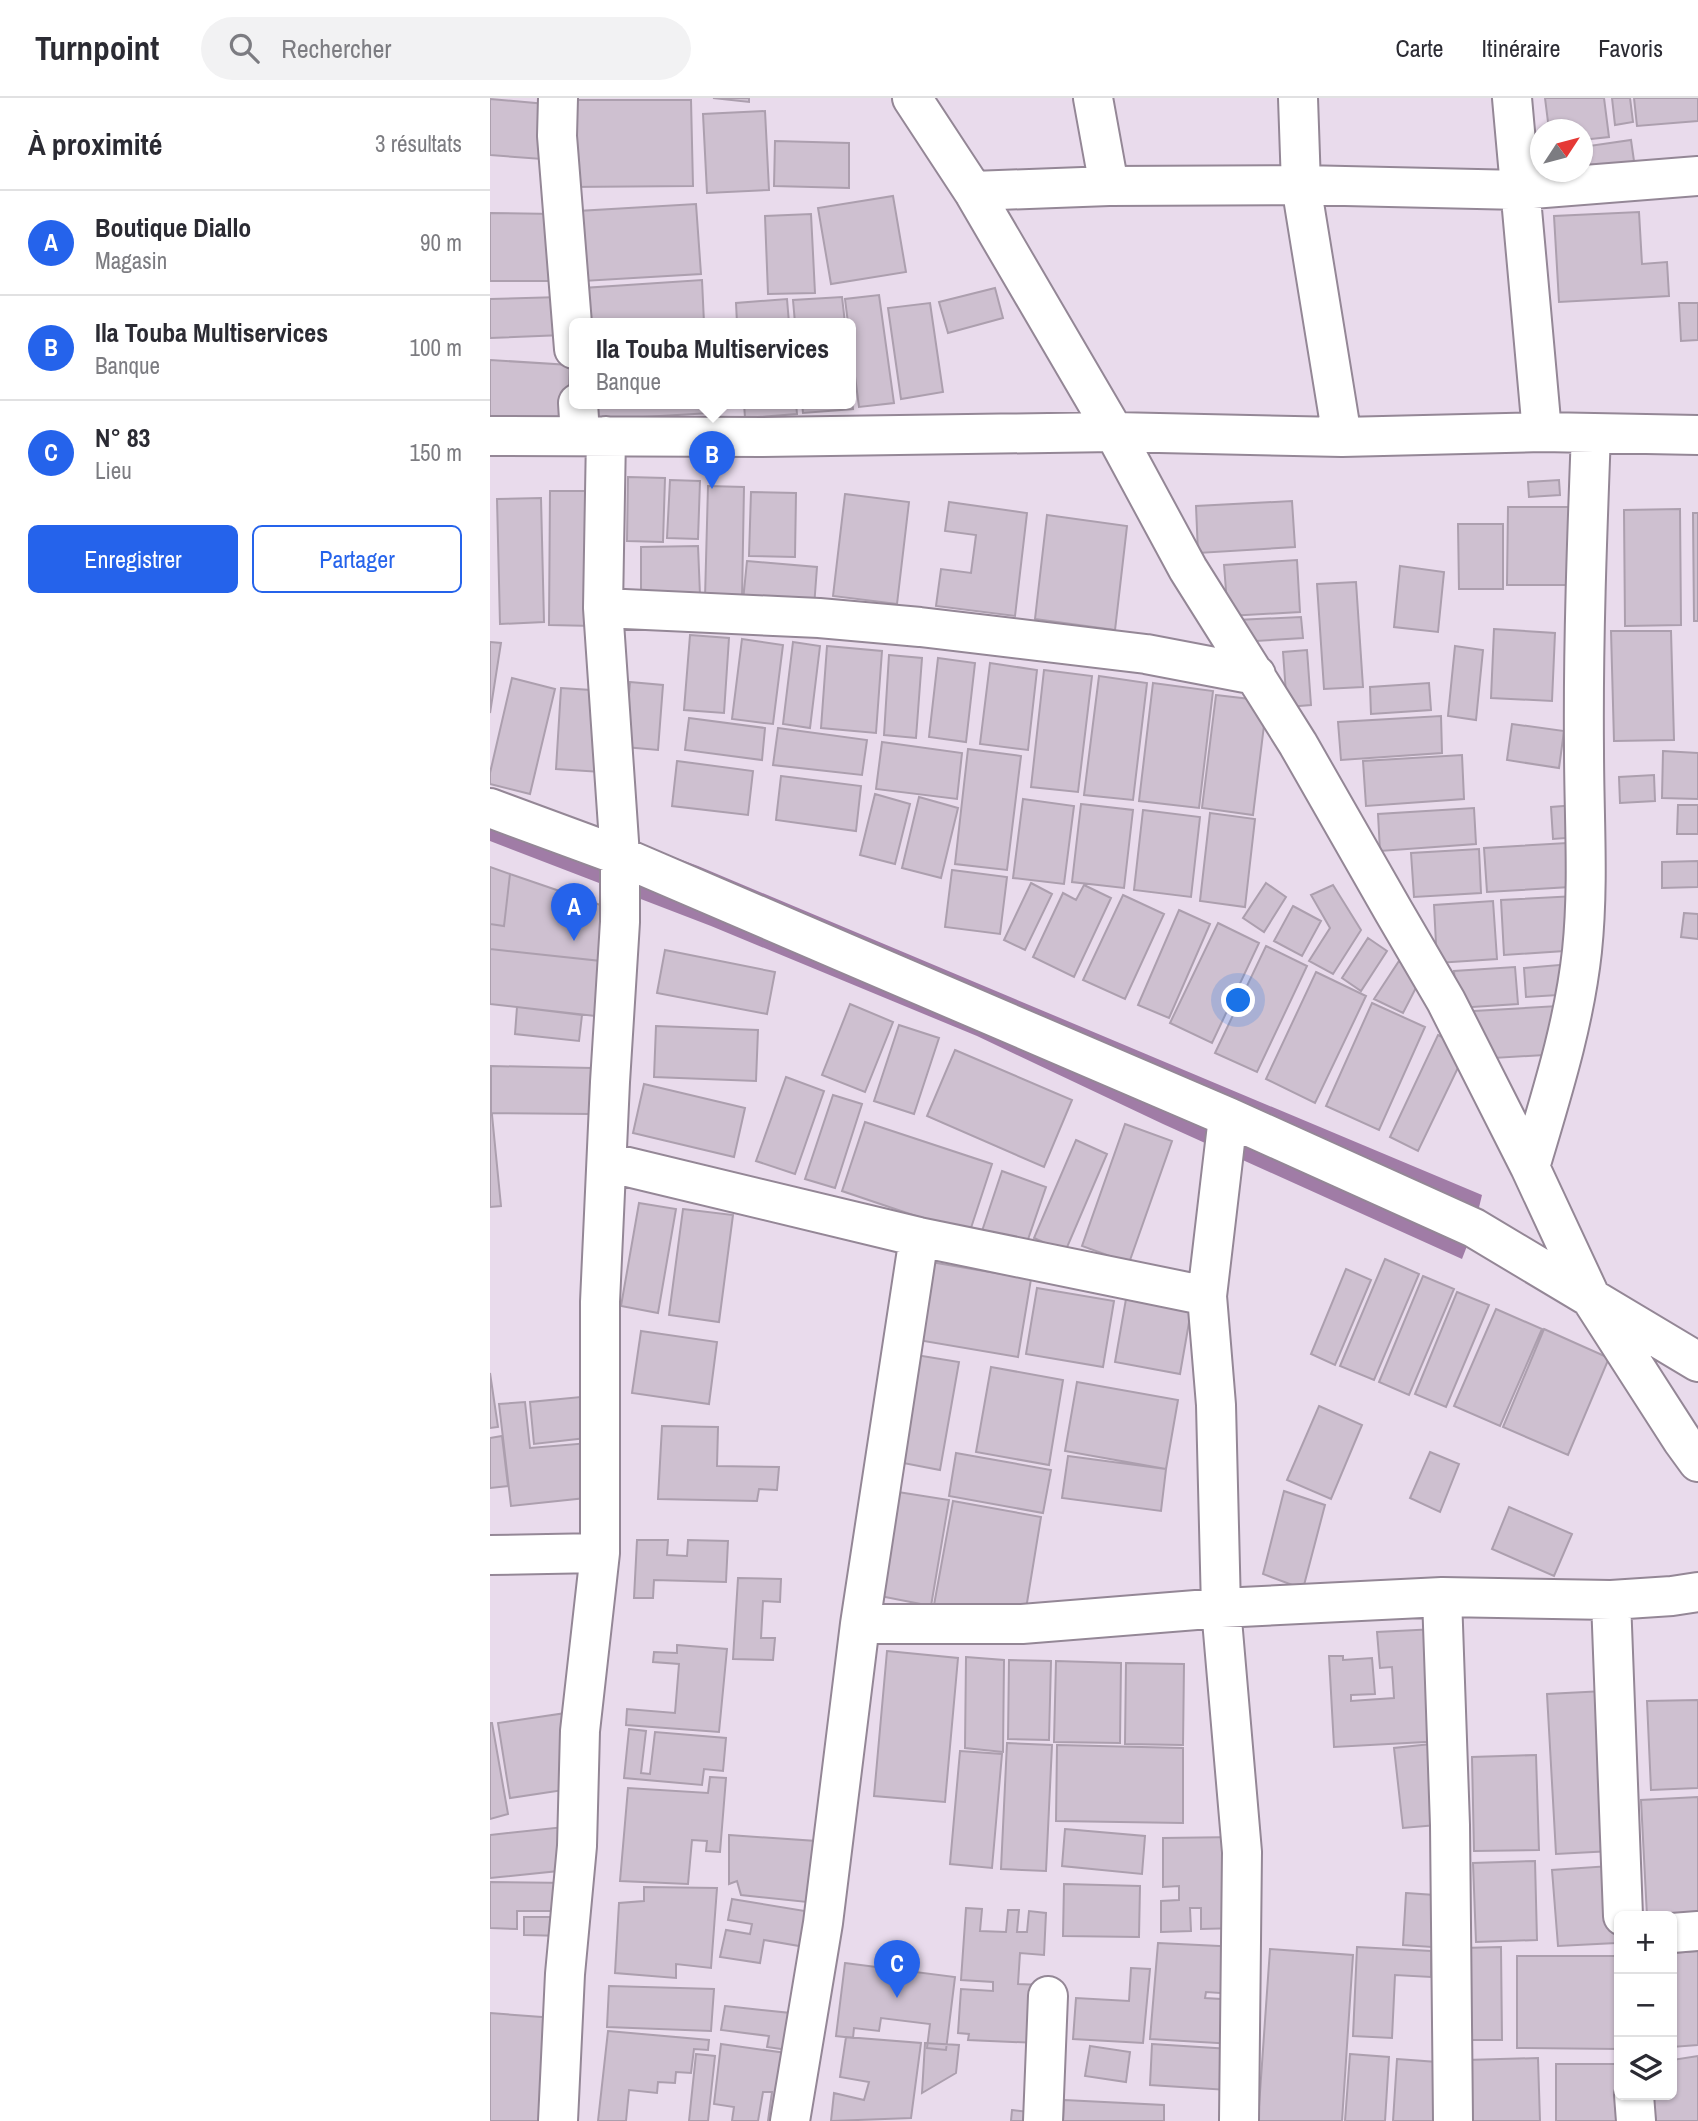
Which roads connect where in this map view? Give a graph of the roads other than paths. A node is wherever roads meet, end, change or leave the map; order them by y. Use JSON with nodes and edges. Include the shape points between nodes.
{"nodes":[{"id":1,"x":558,"y":98,"type":"edge"},
{"id":2,"x":912,"y":98,"type":"edge"},
{"id":3,"x":1093,"y":98,"type":"edge"},
{"id":4,"x":1298,"y":98,"type":"edge"},
{"id":5,"x":1512,"y":98,"type":"edge"},
{"id":6,"x":1698,"y":176,"type":"edge"},
{"id":7,"x":1301,"y":185,"type":"junction"},
{"id":8,"x":1110,"y":186,"type":"junction"},
{"id":9,"x":1521,"y":190,"type":"junction"},
{"id":10,"x":973,"y":191,"type":"junction"},
{"id":11,"x":572,"y":318,"type":"edge"},
{"id":12,"x":588,"y":425,"type":"edge"},
{"id":13,"x":1114,"y":432,"type":"junction"},
{"id":14,"x":1542,"y":432,"type":"junction"},
{"id":15,"x":1591,"y":433,"type":"junction"},
{"id":16,"x":1698,"y":435,"type":"edge"},
{"id":17,"x":490,"y":436,"type":"edge"},
{"id":18,"x":1342,"y":437,"type":"junction"},
{"id":19,"x":603,"y":608,"type":"junction"},
{"id":20,"x":1256,"y":675,"type":"junction"},
{"id":21,"x":490,"y":808,"type":"edge"},
{"id":22,"x":620,"y":856,"type":"junction"},
{"id":23,"x":1228,"y":1117,"type":"junction"},
{"id":24,"x":607,"y":1162,"type":"junction"},
{"id":25,"x":1530,"y":1167,"type":"junction"},
{"id":26,"x":919,"y":1237,"type":"junction"},
{"id":27,"x":1208,"y":1296,"type":"junction"},
{"id":28,"x":1592,"y":1300,"type":"junction"},
{"id":29,"x":1698,"y":1362,"type":"edge"},
{"id":30,"x":1693,"y":1436,"type":"edge"},
{"id":31,"x":600,"y":1553,"type":"junction"},
{"id":32,"x":490,"y":1555,"type":"edge"},
{"id":33,"x":1698,"y":1592,"type":"edge"},
{"id":34,"x":1442,"y":1597,"type":"junction"},
{"id":35,"x":1611,"y":1600,"type":"junction"},
{"id":36,"x":1221,"y":1608,"type":"junction"},
{"id":37,"x":860,"y":1624,"type":"junction"},
{"id":38,"x":1623,"y":1911,"type":"edge"},
{"id":39,"x":1698,"y":1931,"type":"edge"},
{"id":40,"x":1677,"y":1933,"type":"edge"},
{"id":41,"x":1048,"y":1996,"type":"dead end"},
{"id":42,"x":1634,"y":2100,"type":"edge"},
{"id":43,"x":558,"y":2121,"type":"edge"},
{"id":44,"x":790,"y":2121,"type":"edge"},
{"id":45,"x":1043,"y":2121,"type":"edge"},
{"id":46,"x":1238,"y":2121,"type":"edge"},
{"id":47,"x":1453,"y":2121,"type":"edge"},
{"id":48,"x":1636,"y":2121,"type":"edge"}],
"edges":[{"from":1,"to":11,"type":"street"},
{"from":2,"to":10,"type":"street"},
{"from":3,"to":8,"type":"street"},
{"from":4,"to":7,"type":"street"},
{"from":5,"to":9,"type":"street"},
{"from":6,"to":9,"type":"street"},
{"from":7,"to":8,"type":"street"},
{"from":7,"to":9,"type":"street"},
{"from":7,"to":18,"type":"street"},
{"from":8,"to":10,"type":"street"},
{"from":9,"to":14,"type":"street"},
{"from":10,"to":13,"type":"street"},
{"from":12,"to":13,"type":"street","via":[[763,437]]},
{"from":12,"to":17,"type":"street"},
{"from":12,"to":19,"type":"street"},
{"from":13,"to":18,"type":"street"},
{"from":13,"to":20,"type":"street","via":[[1188,569]]},
{"from":14,"to":15,"type":"street"},
{"from":14,"to":18,"type":"street"},
{"from":15,"to":16,"type":"street"},
{"from":15,"to":25,"type":"street","via":[[1582,951],[1572,1017]]},
{"from":19,"to":20,"type":"street","via":[[920,627],[1146,654]]},
{"from":19,"to":22,"type":"street"},
{"from":20,"to":25,"type":"street","via":[[1446,1001]]},
{"from":21,"to":22,"type":"street"},
{"from":22,"to":23,"type":"street"},
{"from":22,"to":24,"type":"street"},
{"from":23,"to":27,"type":"street"},
{"from":23,"to":28,"type":"street","via":[[1474,1228]]},
{"from":24,"to":26,"type":"street"},
{"from":24,"to":31,"type":"street","via":[[600,1302]]},
{"from":25,"to":28,"type":"street"},
{"from":26,"to":27,"type":"street"},
{"from":26,"to":37,"type":"street"},
{"from":27,"to":36,"type":"street"},
{"from":28,"to":29,"type":"street"},
{"from":28,"to":30,"type":"street"},
{"from":31,"to":32,"type":"street"},
{"from":31,"to":43,"type":"street","via":[[580,1731],[578,1846],[565,1975]]},
{"from":33,"to":35,"type":"street"},
{"from":34,"to":35,"type":"street"},
{"from":34,"to":36,"type":"street"},
{"from":34,"to":47,"type":"street"},
{"from":35,"to":38,"type":"street"},
{"from":36,"to":37,"type":"street","via":[[1022,1624]]},
{"from":36,"to":46,"type":"street","via":[[1242,1852]]},
{"from":37,"to":44,"type":"street","via":[[823,1923]]},
{"from":39,"to":40,"type":"street"},
{"from":41,"to":45,"type":"street"},
{"from":42,"to":48,"type":"street"}]}
